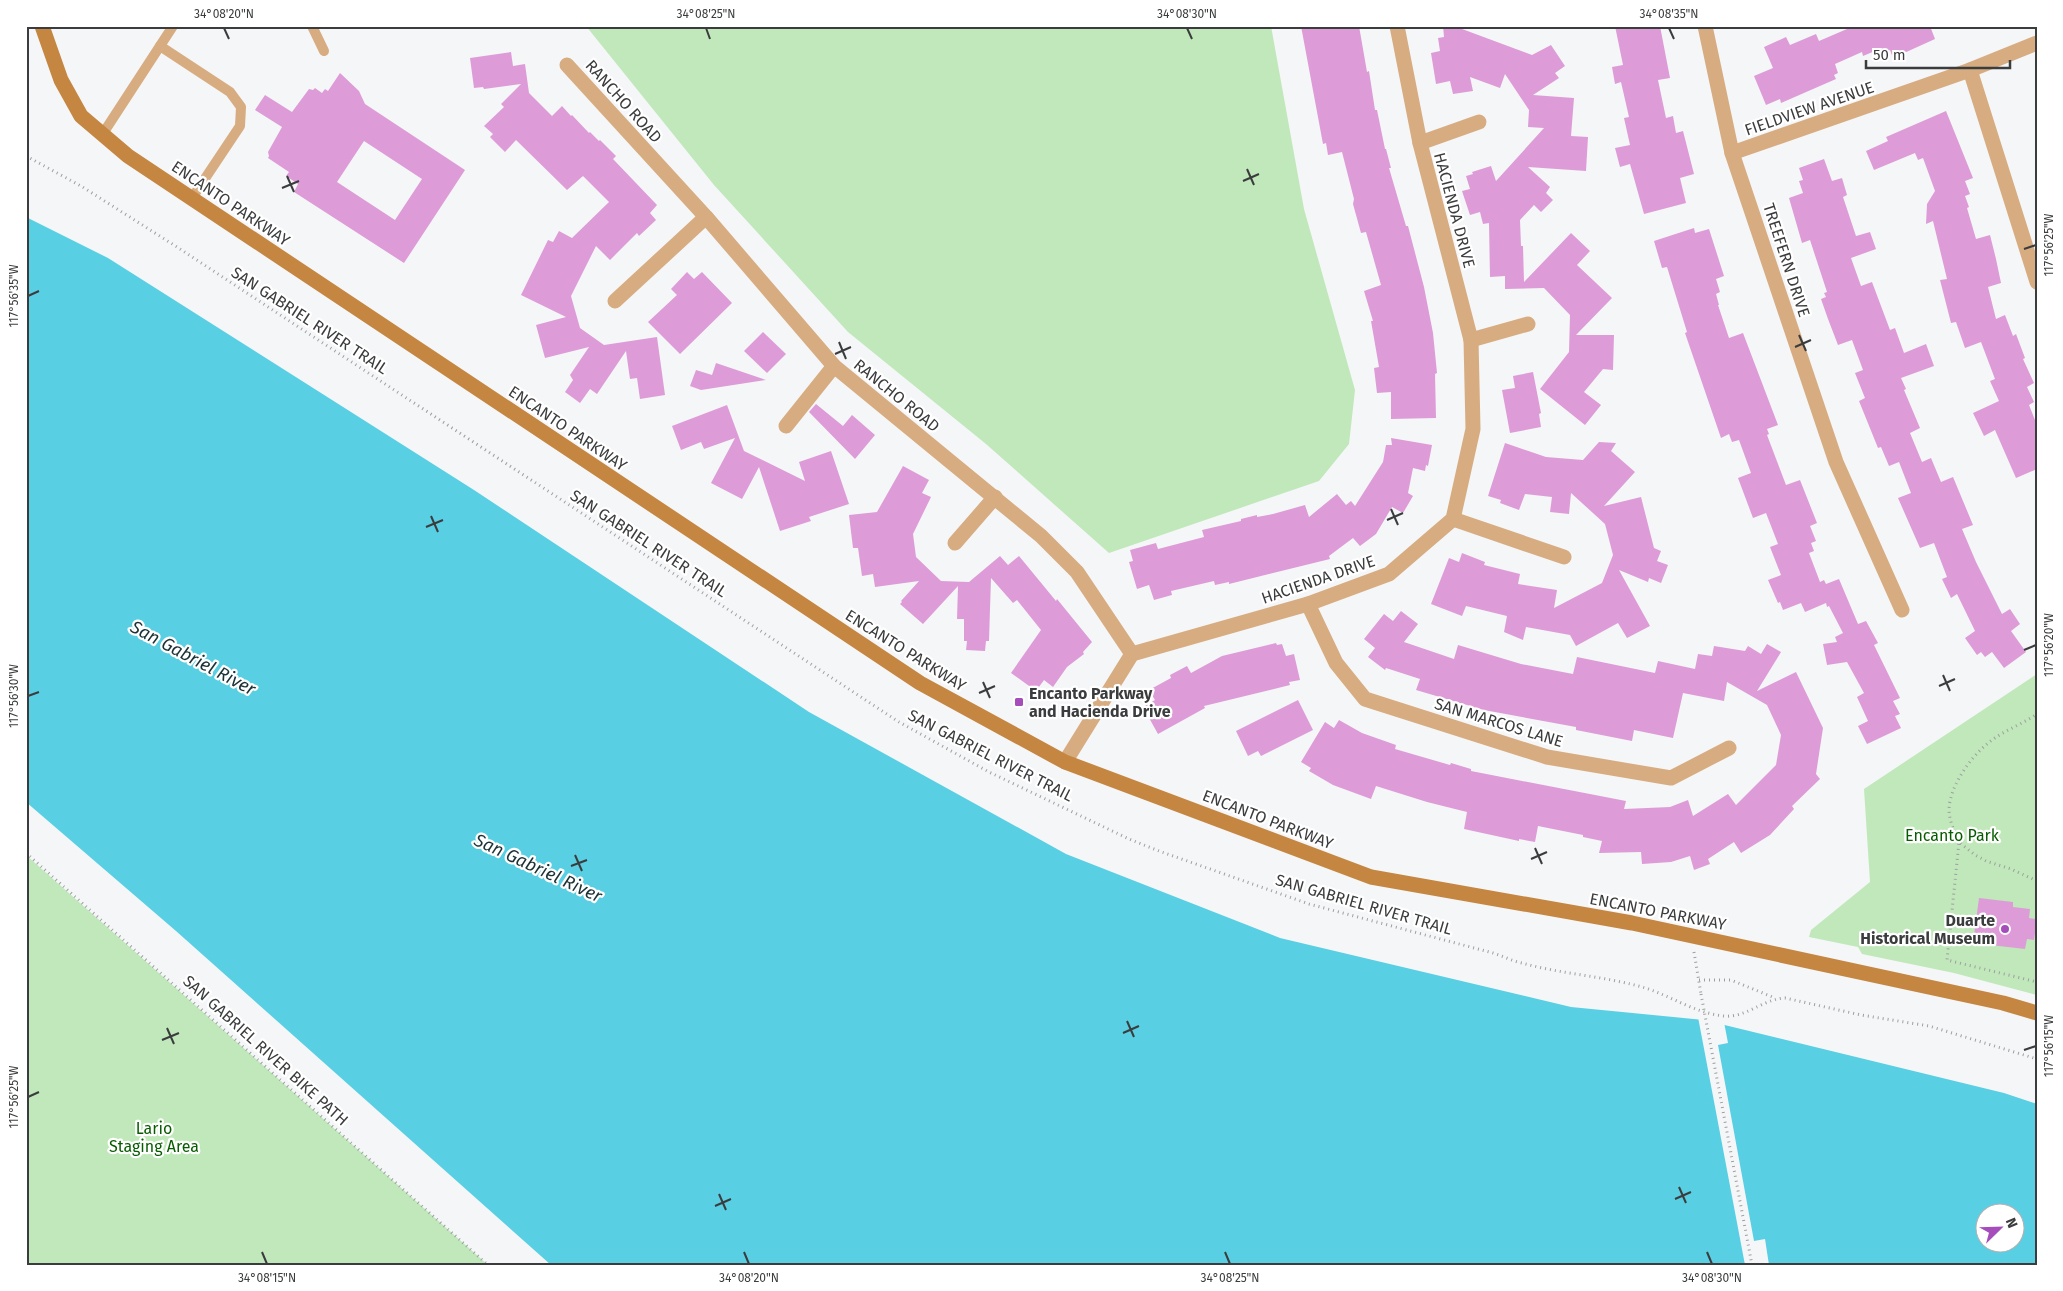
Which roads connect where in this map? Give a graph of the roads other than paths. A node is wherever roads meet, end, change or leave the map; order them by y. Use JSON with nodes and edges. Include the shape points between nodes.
{"nodes":[{"id":1,"x":42,"y":26,"type":"edge"},
{"id":2,"x":173,"y":26,"type":"edge"},
{"id":3,"x":312,"y":26,"type":"edge"},
{"id":4,"x":1397,"y":26,"type":"edge"},
{"id":5,"x":1705,"y":26,"type":"edge"},
{"id":6,"x":2037,"y":43,"type":"edge"},
{"id":7,"x":160,"y":46,"type":"junction"},
{"id":8,"x":324,"y":51,"type":"dead end"},
{"id":9,"x":567,"y":64,"type":"dead end"},
{"id":10,"x":1970,"y":70,"type":"junction"},
{"id":11,"x":1479,"y":122,"type":"dead end"},
{"id":12,"x":102,"y":134,"type":"junction"},
{"id":13,"x":1420,"y":144,"type":"junction"},
{"id":14,"x":1732,"y":153,"type":"junction"},
{"id":15,"x":192,"y":198,"type":"junction"},
{"id":16,"x":706,"y":217,"type":"junction"},
{"id":17,"x":2037,"y":282,"type":"edge"},
{"id":18,"x":615,"y":301,"type":"dead end"},
{"id":19,"x":1528,"y":324,"type":"dead end"},
{"id":20,"x":1470,"y":340,"type":"junction"},
{"id":21,"x":834,"y":366,"type":"junction"},
{"id":22,"x":786,"y":426,"type":"dead end"},
{"id":23,"x":995,"y":496,"type":"junction"},
{"id":24,"x":1453,"y":519,"type":"junction"},
{"id":25,"x":955,"y":543,"type":"dead end"},
{"id":26,"x":1564,"y":557,"type":"dead end"},
{"id":27,"x":1308,"y":604,"type":"junction"},
{"id":28,"x":1902,"y":610,"type":"dead end"},
{"id":29,"x":1132,"y":654,"type":"junction"},
{"id":30,"x":1729,"y":748,"type":"dead end"},
{"id":31,"x":1065,"y":762,"type":"junction"},
{"id":32,"x":2037,"y":1014,"type":"edge"}],
"edges":[{"from":1,"to":12,"type":"street","name":"ENCANTO PARKWAY","via":[[65,87],[81,116]]},
{"from":2,"to":7,"type":"lane"},
{"from":3,"to":8,"type":"lane"},
{"from":4,"to":13,"type":"street","name":"HACIENDA DRIVE"},
{"from":5,"to":14,"type":"street","name":"TREEFERN DRIVE"},
{"from":6,"to":10,"type":"street","name":"FIELDVIEW AVENUE"},
{"from":7,"to":12,"type":"lane"},
{"from":7,"to":15,"type":"lane","via":[[230,92],[241,107],[240,126]]},
{"from":9,"to":16,"type":"street","name":"RANCHO ROAD"},
{"from":10,"to":14,"type":"street","name":"FIELDVIEW AVENUE"},
{"from":10,"to":17,"type":"street"},
{"from":11,"to":13,"type":"street"},
{"from":12,"to":15,"type":"street","name":"ENCANTO PARKWAY","via":[[128,156]]},
{"from":13,"to":20,"type":"street","name":"HACIENDA DRIVE"},
{"from":14,"to":28,"type":"street","name":"TREEFERN DRIVE","via":[[1836,462]]},
{"from":15,"to":31,"type":"street","name":"ENCANTO PARKWAY","via":[[920,683]]},
{"from":16,"to":18,"type":"street"},
{"from":16,"to":21,"type":"street","name":"RANCHO ROAD"},
{"from":19,"to":20,"type":"street"},
{"from":20,"to":24,"type":"street","name":"HACIENDA DRIVE","via":[[1473,430]]},
{"from":21,"to":22,"type":"street"},
{"from":21,"to":23,"type":"street","name":"RANCHO ROAD"},
{"from":23,"to":25,"type":"street"},
{"from":23,"to":29,"type":"street","name":"RANCHO ROAD","via":[[1077,572]]},
{"from":24,"to":26,"type":"street"},
{"from":24,"to":27,"type":"street","name":"HACIENDA DRIVE","via":[[1389,574]]},
{"from":27,"to":29,"type":"street","name":"HACIENDA DRIVE"},
{"from":27,"to":30,"type":"street","name":"SAN MARCOS LANE","via":[[1336,663],[1365,699],[1547,757],[1671,778]]},
{"from":29,"to":31,"type":"street"},
{"from":31,"to":32,"type":"street","name":"ENCANTO PARKWAY","via":[[1371,877],[1690,934],[2003,1003]]}]}
